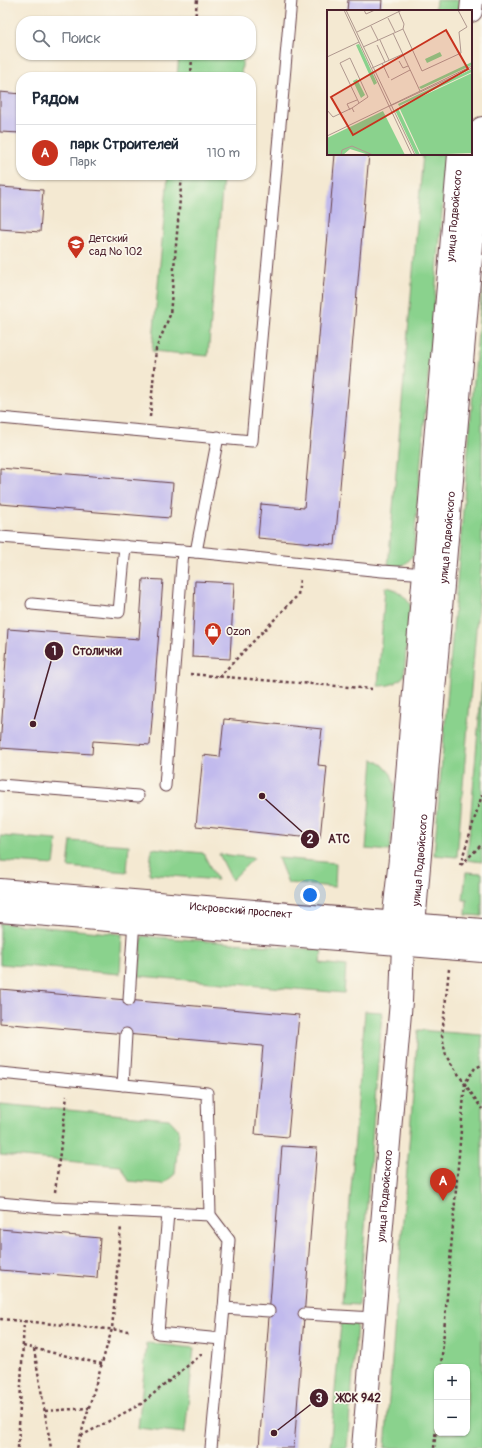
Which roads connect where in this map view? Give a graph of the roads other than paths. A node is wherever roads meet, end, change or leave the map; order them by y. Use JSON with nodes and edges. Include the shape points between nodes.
{"nodes":[{"id":1,"x":291,"y":0,"type":"edge"},
{"id":2,"x":472,"y":0,"type":"edge"},
{"id":3,"x":471,"y":10,"type":"edge"},
{"id":4,"x":482,"y":128,"type":"edge"},
{"id":5,"x":459,"y":155,"type":"edge"},
{"id":6,"x":0,"y":418,"type":"edge"},
{"id":7,"x":218,"y":437,"type":"junction"},
{"id":8,"x":0,"y":537,"type":"edge"},
{"id":9,"x":125,"y":546,"type":"junction"},
{"id":10,"x":183,"y":551,"type":"junction"},
{"id":11,"x":196,"y":552,"type":"junction"},
{"id":12,"x":434,"y":574,"type":"junction"},
{"id":13,"x":32,"y":604,"type":"dead end"},
{"id":14,"x":0,"y":785,"type":"edge"},
{"id":15,"x":165,"y":786,"type":"dead end"},
{"id":16,"x":138,"y":796,"type":"dead end"},
{"id":17,"x":0,"y":890,"type":"edge"},
{"id":18,"x":0,"y":911,"type":"edge"},
{"id":19,"x":135,"y":912,"type":"junction"},
{"id":20,"x":403,"y":924,"type":"junction"},
{"id":21,"x":482,"y":930,"type":"edge"},
{"id":22,"x":402,"y":944,"type":"junction"},
{"id":23,"x":482,"y":951,"type":"edge"},
{"id":24,"x":129,"y":1000,"type":"dead end"},
{"id":25,"x":126,"y":1034,"type":"dead end"},
{"id":26,"x":0,"y":1073,"type":"edge"},
{"id":27,"x":122,"y":1085,"type":"junction"},
{"id":28,"x":0,"y":1203,"type":"edge"},
{"id":29,"x":168,"y":1213,"type":"junction"},
{"id":30,"x":210,"y":1215,"type":"junction"},
{"id":31,"x":224,"y":1308,"type":"junction"},
{"id":32,"x":269,"y":1311,"type":"dead end"},
{"id":33,"x":304,"y":1314,"type":"dead end"},
{"id":34,"x":374,"y":1318,"type":"junction"},
{"id":35,"x":221,"y":1339,"type":"junction"},
{"id":36,"x":211,"y":1448,"type":"edge"},
{"id":37,"x":363,"y":1448,"type":"edge"}],
"edges":[{"from":1,"to":7,"type":"lane","via":[[252,441]]},
{"from":2,"to":3,"type":"street"},
{"from":4,"to":12,"type":"street","name":"улица Подвойского"},
{"from":5,"to":12,"type":"street","name":"улица Подвойского"},
{"from":6,"to":7,"type":"lane"},
{"from":7,"to":11,"type":"lane"},
{"from":8,"to":9,"type":"lane"},
{"from":9,"to":10,"type":"lane"},
{"from":9,"to":13,"type":"lane","via":[[119,612]]},
{"from":10,"to":11,"type":"lane"},
{"from":10,"to":15,"type":"lane"},
{"from":11,"to":12,"type":"lane"},
{"from":12,"to":20,"type":"street","name":"улица Подвойского"},
{"from":14,"to":16,"type":"lane"},
{"from":17,"to":19,"type":"street","name":"Искровский проспект"},
{"from":18,"to":19,"type":"street","name":"Искровский проспект"},
{"from":19,"to":20,"type":"street","name":"Искровский проспект"},
{"from":19,"to":22,"type":"street","name":"Искровский проспект"},
{"from":19,"to":24,"type":"lane"},
{"from":20,"to":21,"type":"street","name":"Искровский проспект"},
{"from":20,"to":22,"type":"street","name":"улица Подвойского"},
{"from":22,"to":23,"type":"street","name":"Искровский проспект"},
{"from":22,"to":34,"type":"street","name":"улица Подвойского","via":[[401,1001]]},
{"from":25,"to":27,"type":"lane"},
{"from":26,"to":27,"type":"lane"},
{"from":27,"to":30,"type":"lane","via":[[207,1093]]},
{"from":28,"to":29,"type":"lane"},
{"from":29,"to":30,"type":"lane"},
{"from":29,"to":35,"type":"lane","via":[[158,1333]]},
{"from":30,"to":31,"type":"lane","via":[[229,1240]]},
{"from":31,"to":32,"type":"lane"},
{"from":31,"to":35,"type":"lane"},
{"from":33,"to":34,"type":"lane"},
{"from":34,"to":37,"type":"street","name":"улица Подвойского"},
{"from":35,"to":36,"type":"lane"}]}
